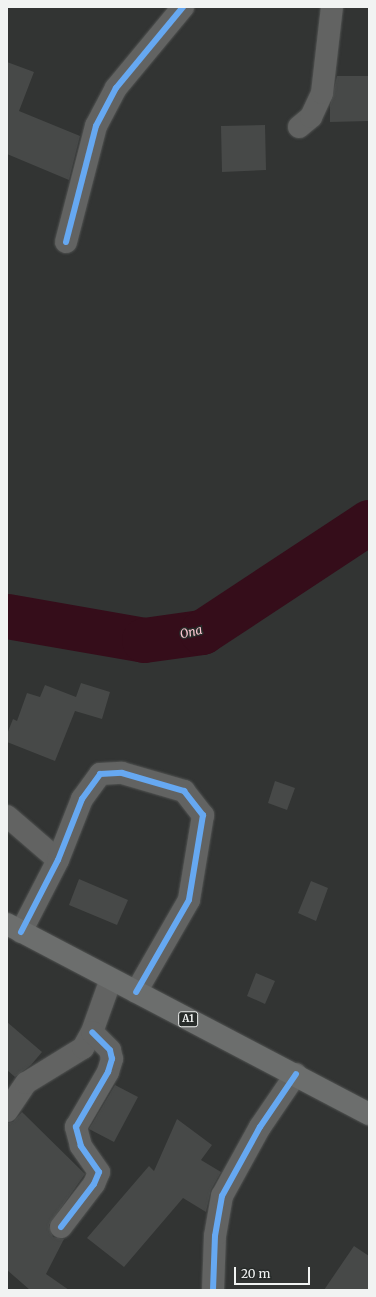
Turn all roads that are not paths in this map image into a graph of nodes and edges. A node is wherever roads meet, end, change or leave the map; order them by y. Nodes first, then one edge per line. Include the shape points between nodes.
1 (183, 7) edge
2 (332, 7) edge
3 (299, 127) dead end
4 (66, 242) dead end
5 (7, 816) edge
6 (58, 860) junction
7 (14, 928) edge
8 (111, 979) junction
9 (136, 992) junction
10 (92, 1032) junction
11 (296, 1074) junction
12 (10, 1099) edge
13 (369, 1114) edge
14 (61, 1227) dead end
15 (213, 1290) edge

1 - 4 street via 116,88 96,126
2 - 3 street via 322,93 310,117
5 - 6 street
6 - 7 street
6 - 9 street via 82,799 100,774 122,773 184,791 203,815 189,900
7 - 8 highway, A1
8 - 9 highway, A1
8 - 10 street
9 - 11 highway, A1
10 - 12 street via 83,1048 26,1083
10 - 14 street via 110,1050 112,1059 108,1072 76,1127 81,1146 98,1172 94,1184
11 - 13 highway, A1
11 - 15 street via 260,1127 222,1196 215,1236

